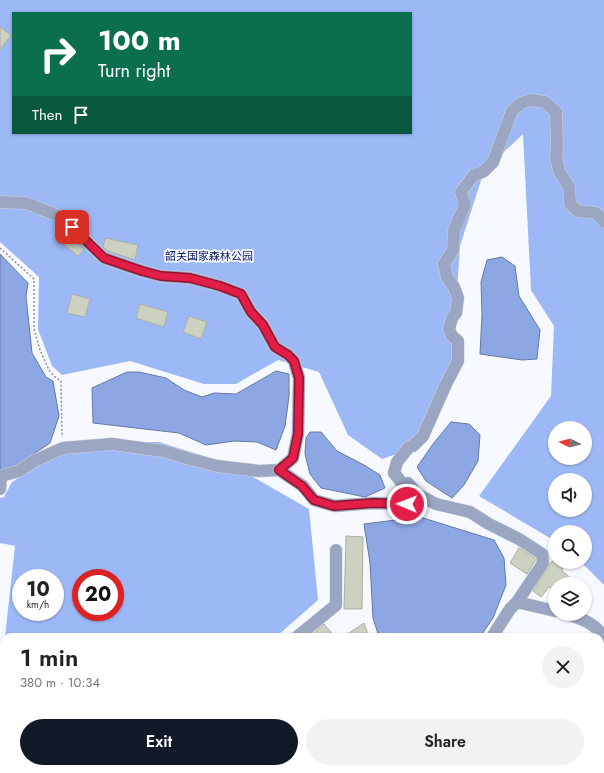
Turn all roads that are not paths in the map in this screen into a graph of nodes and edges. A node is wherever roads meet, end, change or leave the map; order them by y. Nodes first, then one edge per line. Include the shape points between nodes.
1 (0, 202) edge
2 (604, 222) edge
3 (417, 440) dead end
4 (400, 459) junction
5 (279, 470) junction
6 (0, 489) edge
7 (336, 550) dead end
8 (517, 602) junction
9 (548, 609) edge
10 (588, 621) edge
11 (302, 633) edge
12 (495, 633) edge
13 (601, 633) edge

1 - 5 street via 26,204 61,217 104,258 161,276 190,278 241,294 275,347 294,361 299,378 298,434 293,458
2 - 4 street via 596,213 578,211 570,204 569,188 559,172 556,156 556,112 545,102 531,100 521,103 512,111 493,162 484,171 473,176 461,192 465,205 454,230 453,250 444,264 446,278 454,287 458,298 456,313 449,329 458,341 458,361 423,436
3 - 4 street via 402,449
4 - 5 street via 394,473 410,493 407,504 334,506 314,500 302,486
4 - 8 street via 397,469 417,494 436,504 470,512 542,554 543,563
5 - 6 street via 259,471 217,466 163,451 112,444 63,448 19,471 1,476
7 - 11 street via 336,605
8 - 9 street
8 - 12 street
10 - 13 street

